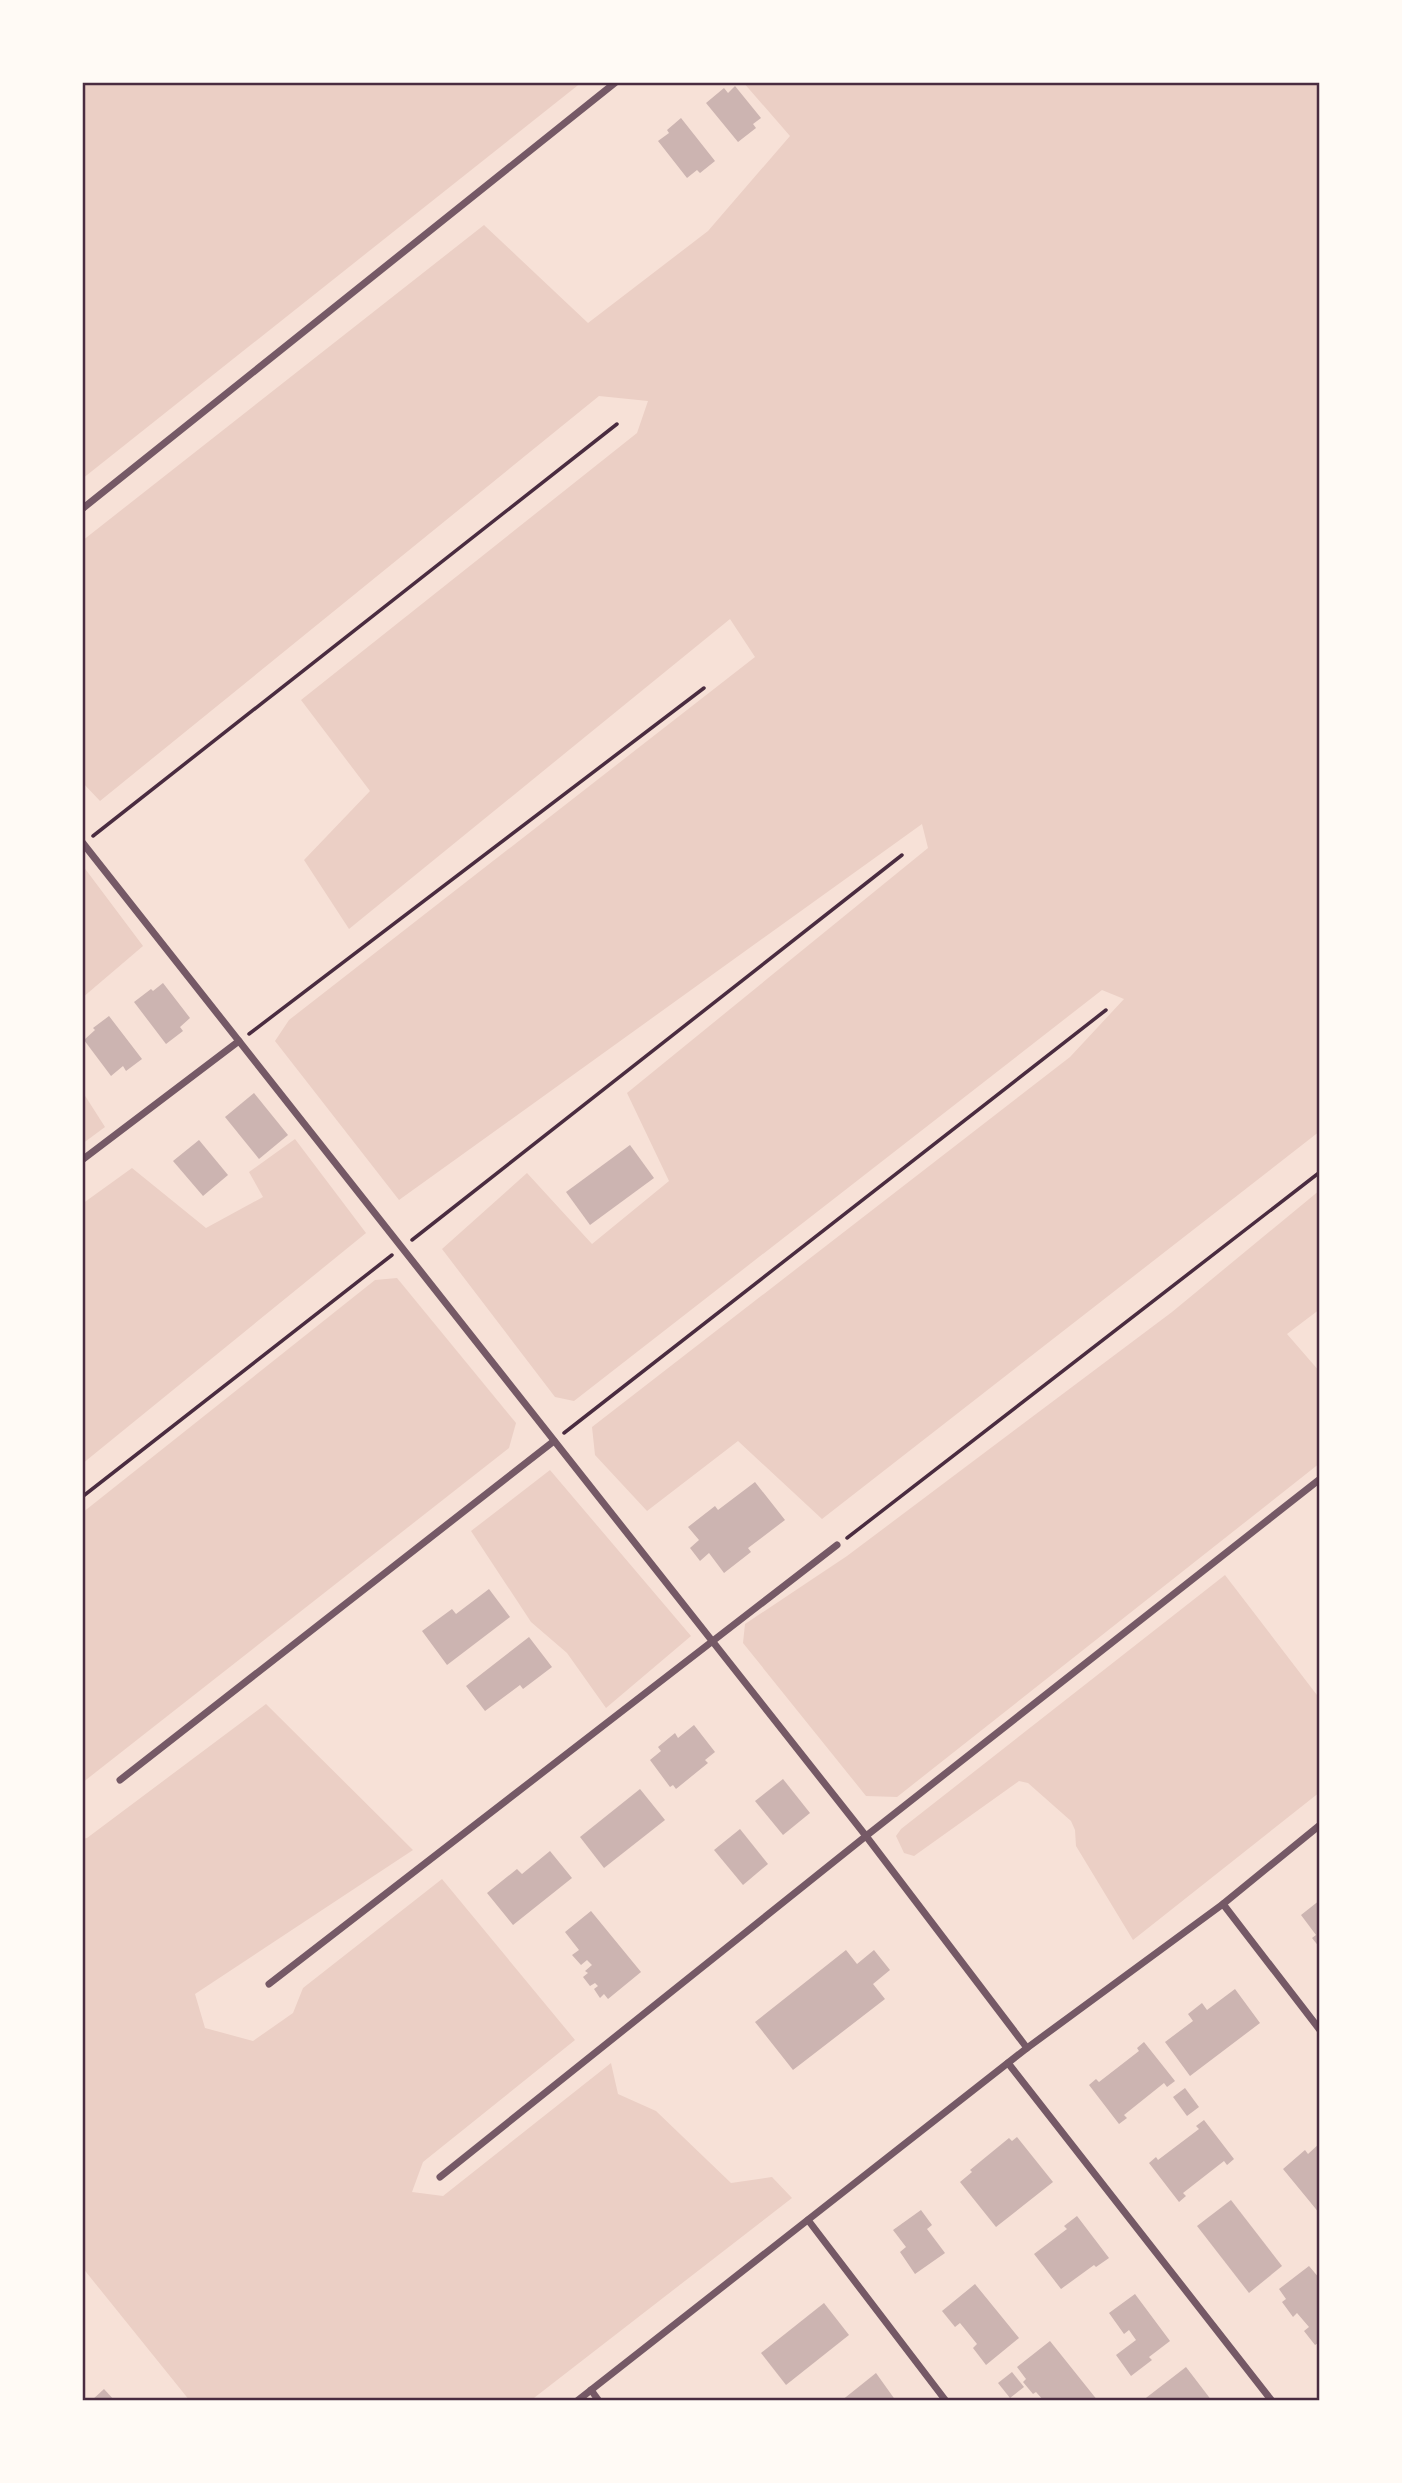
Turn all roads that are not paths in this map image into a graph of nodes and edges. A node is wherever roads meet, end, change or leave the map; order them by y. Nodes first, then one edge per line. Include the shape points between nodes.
1 (616, 82) edge
2 (82, 509) edge
3 (83, 843) edge
4 (239, 1041) junction
5 (82, 1160) edge
6 (554, 1441) junction
7 (1320, 1479) edge
8 (837, 1545) road end
9 (712, 1642) junction
10 (120, 1780) dead end
11 (1320, 1825) edge
12 (866, 1836) junction
13 (1223, 1904) junction
14 (270, 1984) dead end
15 (1320, 2030) edge
16 (1027, 2048) junction
17 (1008, 2063) junction
18 (440, 2177) dead end
19 (808, 2220) junction
20 (591, 2390) junction
21 (577, 2401) edge
22 (599, 2401) edge
23 (946, 2401) edge
24 (1272, 2401) edge

1 - 2 street
3 - 4 street
4 - 5 street
4 - 6 street
6 - 9 street
6 - 10 street
7 - 12 street
8 - 9 street
9 - 12 street
9 - 14 street
11 - 13 street
12 - 16 street
12 - 18 street
13 - 15 street
13 - 16 street
16 - 17 street
17 - 19 street
17 - 24 street
19 - 20 street
19 - 23 street
20 - 21 street
20 - 22 street

